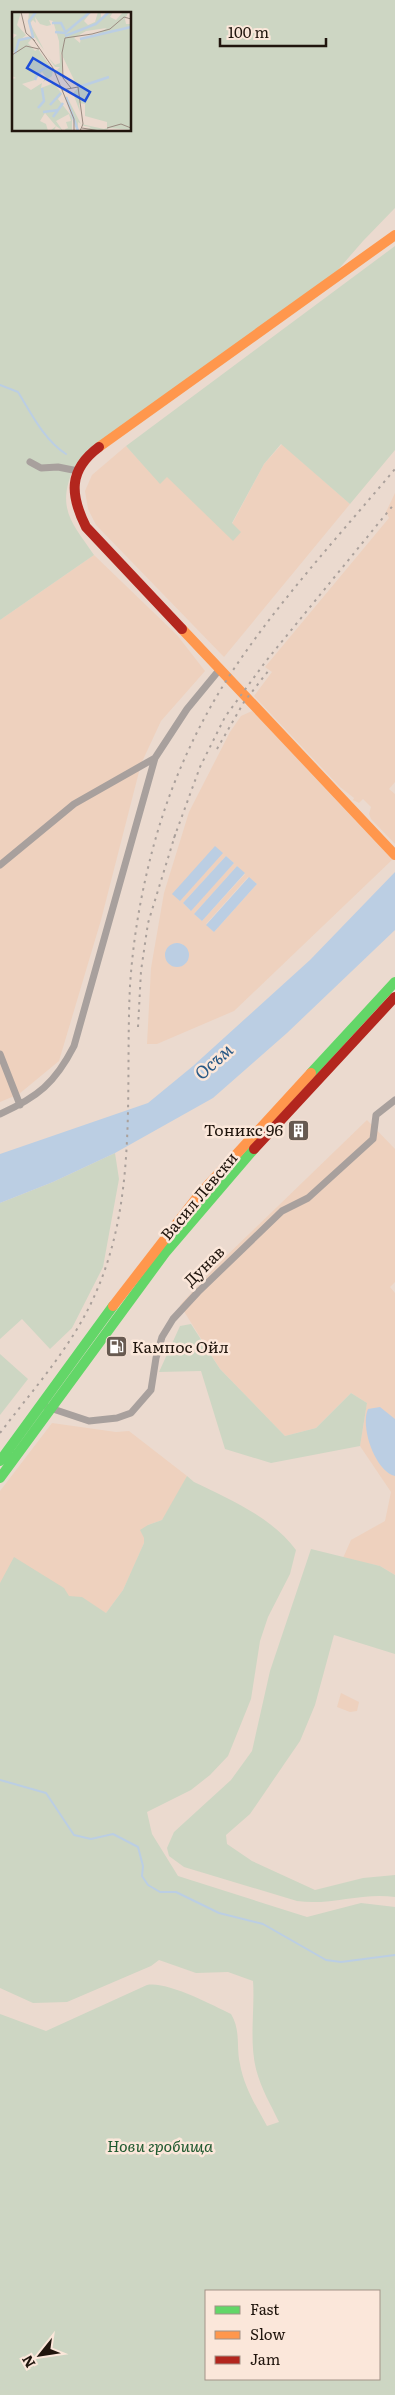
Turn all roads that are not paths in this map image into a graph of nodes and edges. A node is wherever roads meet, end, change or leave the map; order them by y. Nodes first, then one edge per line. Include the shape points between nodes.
1 (395, 235) edge
2 (30, 462) dead end
3 (78, 471) junction
4 (220, 670) junction
5 (155, 758) junction
6 (395, 855) edge
7 (0, 865) edge
8 (395, 982) edge
9 (395, 997) edge
10 (0, 1054) edge
11 (395, 1100) edge
12 (20, 1105) junction
13 (0, 1114) edge
14 (46, 1406) junction
15 (0, 1461) edge
16 (0, 1478) edge

1 - 3 main road via 93,452
2 - 3 street via 41,468
3 - 4 main road via 73,496 86,527
4 - 5 street via 187,709
4 - 6 main road
5 - 7 street via 74,804
5 - 12 street via 74,1046 61,1070 42,1091
8 - 14 main road, Васил Левски via 198,1196 157,1246
9 - 14 main road, Васил Левски via 205,1204
10 - 12 street
11 - 14 street, Дунав via 376,1115 373,1139 308,1198 282,1211 173,1319 162,1337 151,1390 131,1413 89,1421
12 - 13 street
14 - 15 main road
14 - 16 main road

